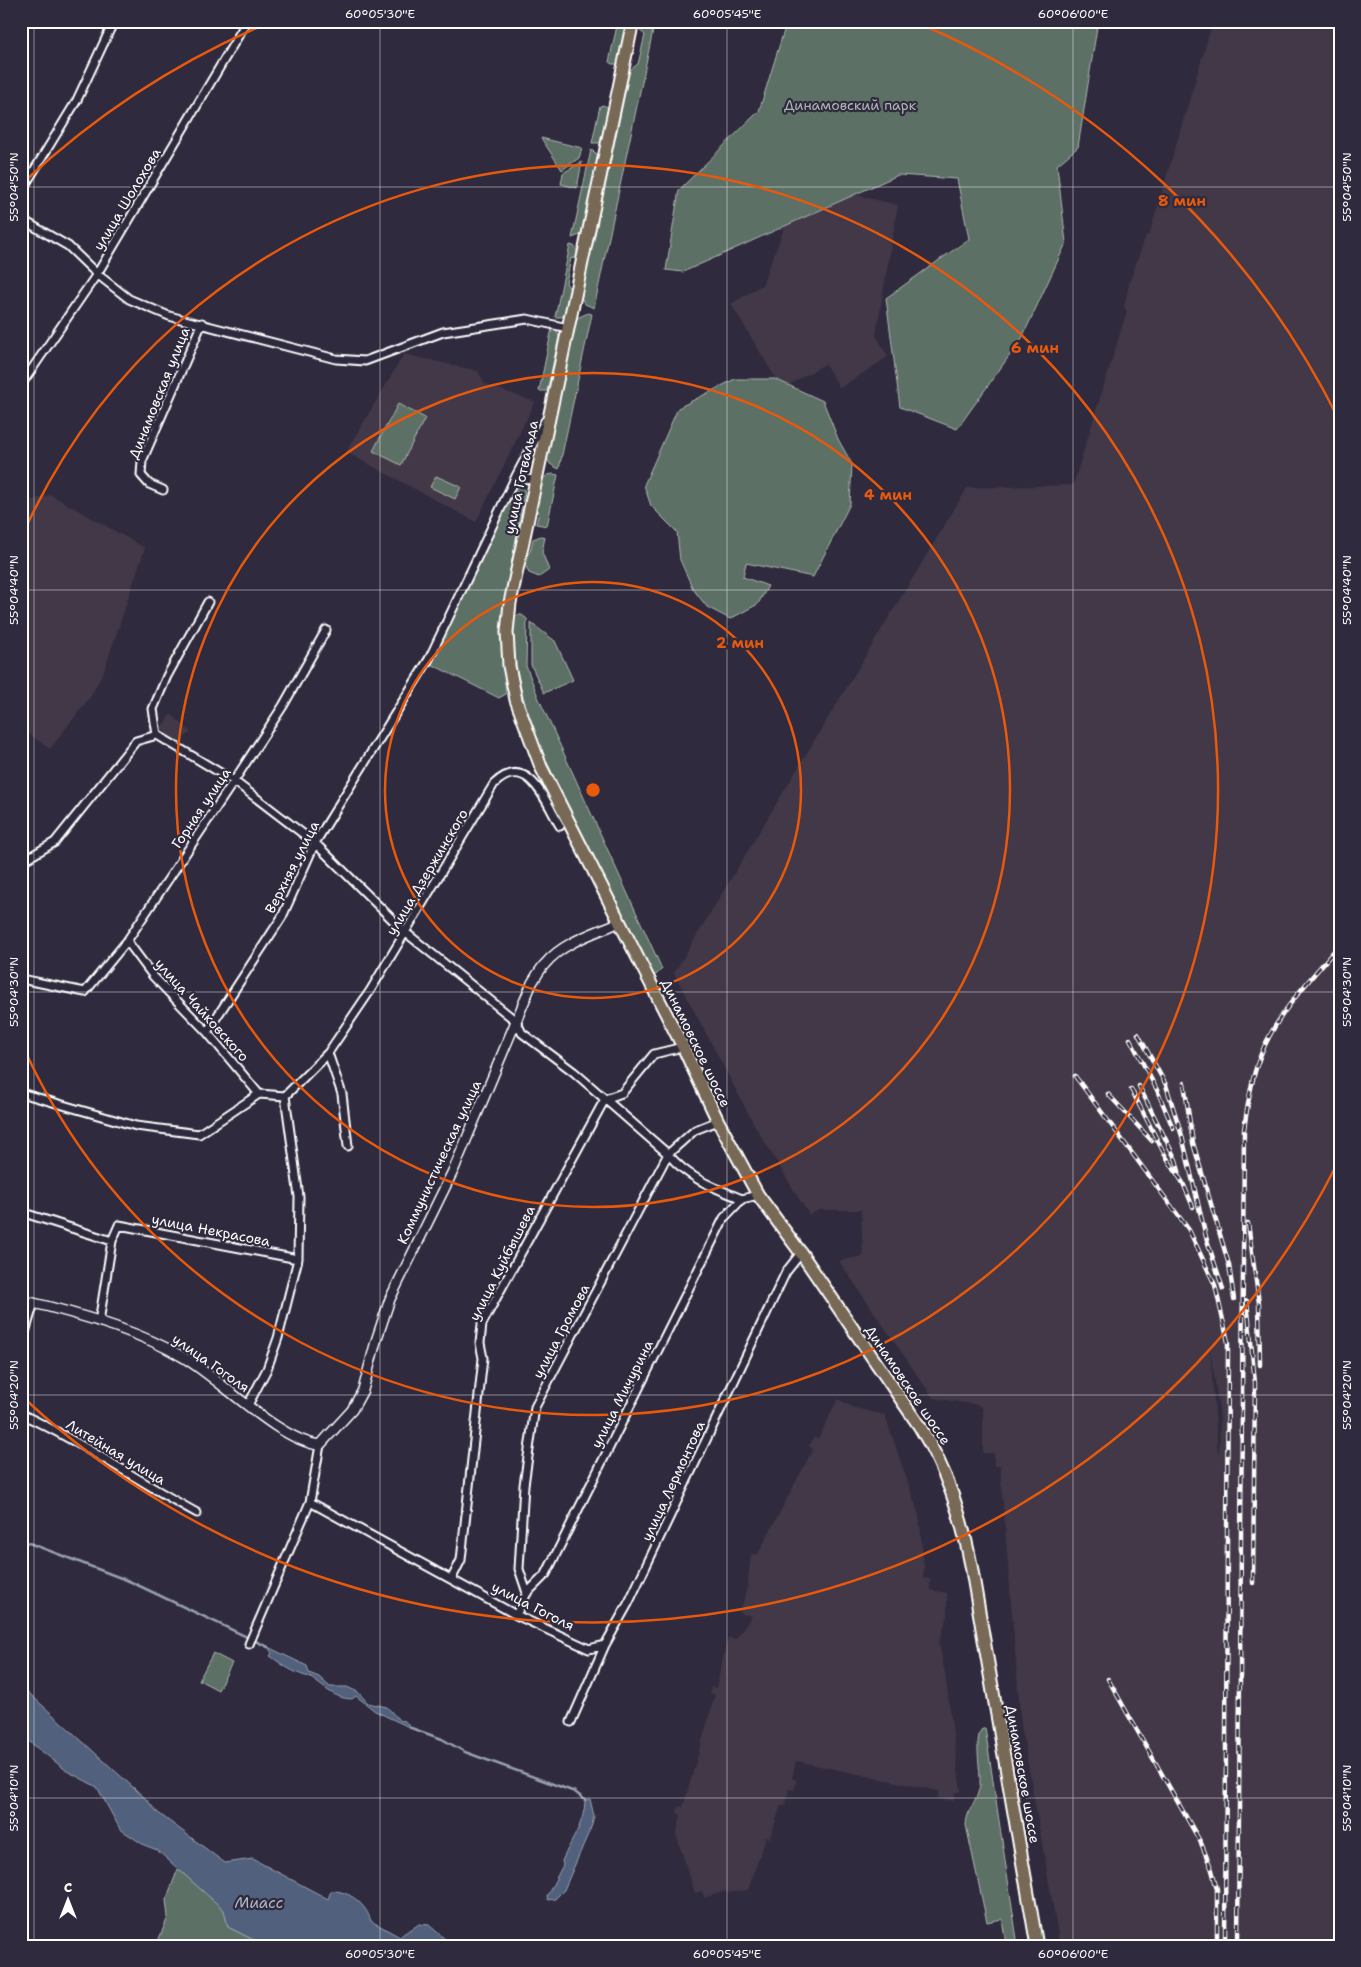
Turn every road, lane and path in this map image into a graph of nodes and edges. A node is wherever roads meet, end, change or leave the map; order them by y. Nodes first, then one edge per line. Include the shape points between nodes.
1 (114, 21) edge
2 (247, 21) edge
3 (633, 21) edge
4 (21, 192) edge
5 (21, 219) edge
6 (97, 274) junction
7 (202, 323) junction
8 (568, 328) junction
9 (21, 386) edge
10 (550, 412) junction
11 (516, 476) junction
12 (535, 481) junction
13 (163, 490) dead end
14 (208, 602) dead end
15 (326, 630) dead end
16 (157, 735) junction
17 (234, 781) junction
18 (560, 826) dead end
19 (315, 843) junction
20 (21, 862) edge
21 (620, 922) junction
22 (406, 932) junction
23 (127, 941) junction
24 (21, 979) edge
25 (516, 1020) junction
26 (207, 1032) junction
27 (683, 1047) junction
28 (328, 1053) junction
29 (21, 1093) edge
30 (259, 1094) junction
31 (285, 1096) junction
32 (604, 1099) junction
33 (718, 1121) junction
34 (348, 1146) dead end
35 (668, 1154) junction
36 (758, 1195) junction
37 (742, 1199) junction
38 (21, 1212) edge
39 (112, 1241) junction
40 (801, 1253) junction
41 (298, 1259) junction
42 (21, 1300) edge
43 (34, 1303) junction
44 (99, 1322) junction
45 (21, 1345) edge
46 (248, 1405) junction
47 (21, 1414) edge
48 (320, 1445) junction
49 (310, 1502) junction
50 (197, 1513) dead end
51 (452, 1578) junction
52 (527, 1592) junction
53 (516, 1615) junction
54 (249, 1644) dead end
55 (605, 1644) junction
56 (571, 1722) dead end
57 (1037, 1946) edge

1 - 4 street via 77,100
2 - 6 street, улица Шолохова
3 - 8 main road, улица Готвальда
5 - 6 street, Динамовская улица via 68,246
6 - 7 street, Динамовская улица via 129,299 169,316
6 - 9 street, улица Шолохова
7 - 8 street, Динамовская улица via 336,360 365,361 443,332 527,319
7 - 13 street, Динамовская улица via 142,461 141,474 149,484
8 - 10 main road, улица Готвальда
10 - 11 street, Верхняя улица
10 - 12 main road, улица Готвальда
11 - 12 street
11 - 19 street, Верхняя улица via 429,660
12 - 21 main road, улица Готвальда via 510,603 507,632 509,666 516,700 541,767
14 - 16 street via 153,709
15 - 17 street, Горная улица via 283,706
16 - 17 street
16 - 20 street via 136,741 55,842
17 - 19 street
17 - 23 street, Горная улица
18 - 22 street, улица Дзержинского via 528,776 516,772 504,775 494,784
19 - 22 street
19 - 26 street, Верхняя улица via 282,917
21 - 25 street, Коммунистическая улица via 557,952 532,983
21 - 27 main road, Динамовское шоссе
22 - 25 street
22 - 28 street, улица Дзержинского
23 - 24 street, Горная улица via 85,992
23 - 26 street, улица Чайковского via 153,976
25 - 32 street via 522,1033
25 - 48 street, Коммунистическая улица via 454,1169 390,1299 363,1390 352,1410
26 - 30 street, улица Чайковского
27 - 32 street via 654,1054 622,1093
27 - 33 main road, Динамовское шоссе
28 - 31 street, улица Дзержинского
28 - 34 street via 342,1094
29 - 30 street via 136,1126 199,1134
30 - 31 street
31 - 41 street via 299,1197
32 - 35 street
32 - 51 street, улица Куйбышева via 482,1324 480,1343 483,1358 461,1560
33 - 35 street, улица Громова via 695,1130
33 - 36 main road, Динамовское шоссе
35 - 37 street via 695,1179
35 - 52 street, улица Громова via 535,1407 524,1485 519,1569
36 - 37 street
36 - 40 main road, Динамовское шоссе
37 - 52 street, улица Мичурина via 724,1218 546,1574
38 - 39 street
39 - 41 street, улица Некрасова via 119,1226
39 - 44 street
40 - 55 street, улица Лермонтова via 786,1272 629,1602
40 - 57 main road, Динамовское шоссе via 936,1453 960,1512
41 - 46 street via 278,1338 267,1369
42 - 43 street, улица Гоголя
43 - 44 street, улица Гоголя
43 - 45 street
44 - 46 street, улица Гоголя via 156,1342 185,1358
46 - 48 street, улица Гоголя via 299,1439
47 - 50 street, Литейная улица via 54,1429
48 - 49 street
49 - 51 street, улица Гоголя
49 - 54 street
51 - 53 street, улица Гоголя
52 - 53 street, улица Мичурина
53 - 55 street, улица Гоголя via 590,1649
55 - 56 street, улица Лермонтова

